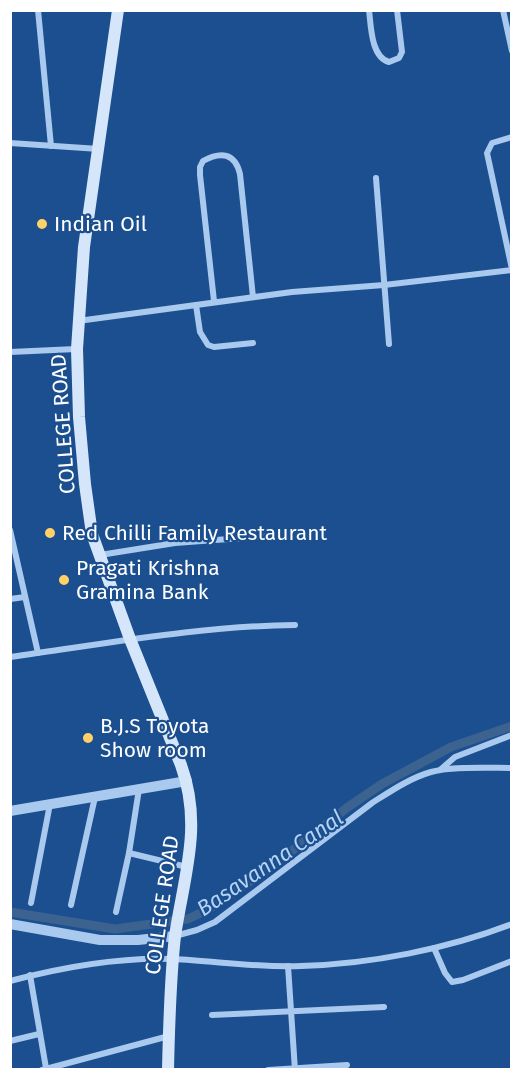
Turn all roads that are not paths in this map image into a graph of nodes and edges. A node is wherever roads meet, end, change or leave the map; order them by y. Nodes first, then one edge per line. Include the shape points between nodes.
1 (38, 10) edge
2 (118, 10) edge
3 (369, 10) edge
4 (397, 10) edge
5 (503, 10) edge
6 (512, 51) edge
7 (512, 137) edge
8 (10, 143) edge
9 (51, 146) junction
10 (99, 149) junction
11 (376, 178) dead end
12 (512, 269) edge
13 (384, 285) junction
14 (253, 297) junction
15 (214, 301) junction
16 (196, 305) junction
17 (78, 321) junction
18 (253, 343) dead end
19 (389, 344) dead end
20 (77, 349) junction
21 (10, 352) edge
22 (10, 530) edge
23 (284, 535) dead end
24 (11, 542) edge
25 (99, 555) junction
26 (25, 597) junction
27 (10, 599) edge
28 (295, 626) dead end
29 (130, 639) junction
30 (38, 653) junction
31 (10, 657) edge
32 (512, 735) edge
33 (512, 768) edge
34 (439, 770) junction
35 (187, 781) junction
36 (139, 789) junction
37 (95, 797) junction
38 (50, 804) junction
39 (10, 811) edge
40 (129, 853) junction
41 (187, 867) junction
42 (31, 903) dead end
43 (71, 905) dead end
44 (116, 912) dead end
45 (10, 924) edge
46 (512, 924) edge
47 (176, 931) junction
48 (435, 948) junction
49 (173, 959) junction
50 (512, 961) edge
51 (288, 966) junction
52 (30, 975) junction
53 (10, 981) edge
54 (384, 1007) dead end
55 (290, 1012) junction
56 (212, 1015) dead end
57 (39, 1034) junction
58 (169, 1036) junction
59 (10, 1041) edge
60 (347, 1065) dead end
61 (44, 1069) edge
62 (295, 1069) edge
63 (168, 1070) edge
64 (268, 1070) edge

1 - 9 street
2 - 10 main road, COLLEGE ROAD
3 - 4 street via 377,54 388,63 402,52
5 - 6 street
7 - 12 street via 492,143 487,153
8 - 9 street
9 - 10 street
10 - 17 main road, COLLEGE ROAD
11 - 13 street
12 - 13 street
13 - 14 street
13 - 19 street
14 - 15 street
14 - 15 street via 240,174 234,160 218,156 207,158 200,167
15 - 16 street
16 - 17 street
16 - 18 street via 203,340 208,345
17 - 20 main road, COLLEGE ROAD
20 - 21 street
20 - 25 main road, COLLEGE ROAD via 85,484
22 - 24 street
23 - 25 street via 176,543
24 - 26 street
25 - 29 main road, COLLEGE ROAD
26 - 27 street
26 - 30 street
28 - 29 street via 223,628
29 - 30 street
29 - 35 main road, COLLEGE ROAD
30 - 31 street
32 - 34 street via 455,757
33 - 34 street
34 - 47 street via 372,803 215,922 197,930
35 - 36 street
35 - 41 main road, COLLEGE ROAD via 192,827
36 - 37 street
36 - 40 street
37 - 38 street
37 - 43 street
38 - 39 street
38 - 42 street
40 - 41 street
40 - 44 street
41 - 47 main road, COLLEGE ROAD
45 - 47 street via 100,940 126,940
46 - 48 street
47 - 49 main road, COLLEGE ROAD
48 - 50 street via 452,982
48 - 51 street via 360,961
49 - 51 street
49 - 52 street via 100,963
49 - 58 main road, COLLEGE ROAD
51 - 55 street
52 - 53 street
52 - 57 street
54 - 55 street
55 - 56 street
55 - 62 street
57 - 59 street
57 - 61 street
58 - 61 street
58 - 63 main road, COLLEGE ROAD
60 - 62 street
62 - 64 street

